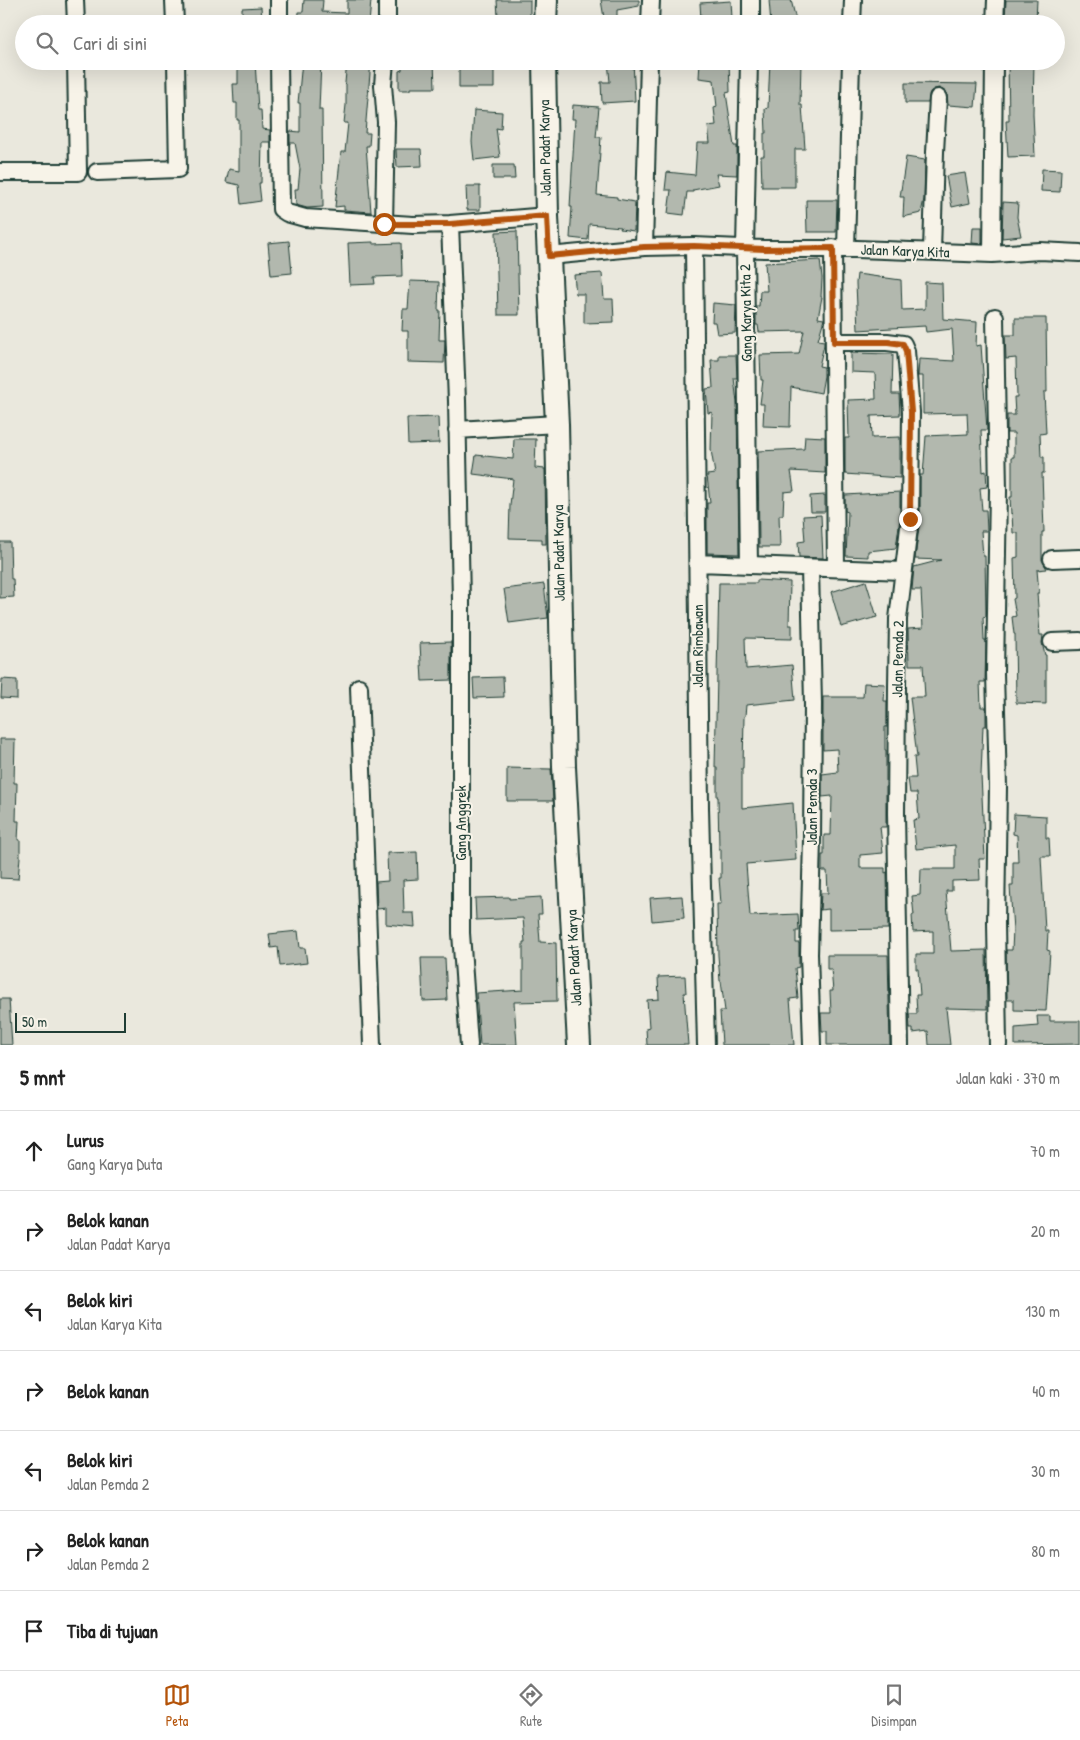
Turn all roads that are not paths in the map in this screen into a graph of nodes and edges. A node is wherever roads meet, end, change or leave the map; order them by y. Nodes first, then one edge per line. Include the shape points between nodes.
1 (75, 0) edge
2 (174, 0) edge
3 (279, 0) edge
4 (387, 0) edge
5 (546, 0) edge
6 (651, 0) edge
7 (751, 0) edge
8 (853, 0) edge
9 (996, 0) edge
10 (76, 15) edge
11 (175, 15) edge
12 (278, 15) edge
13 (387, 15) edge
14 (545, 15) edge
15 (650, 15) edge
16 (751, 15) edge
17 (852, 15) edge
18 (995, 15) edge
19 (76, 70) edge
20 (176, 70) edge
21 (279, 70) edge
22 (384, 70) edge
23 (544, 70) edge
24 (649, 70) edge
25 (750, 70) edge
26 (850, 70) edge
27 (994, 70) edge
28 (938, 98) dead end
29 (0, 172) edge
30 (97, 172) dead end
31 (547, 216) junction
32 (384, 224) junction
33 (450, 224) junction
34 (694, 246) junction
35 (644, 247) junction
36 (745, 248) junction
37 (839, 249) junction
38 (932, 251) junction
39 (1080, 253) edge
40 (992, 254) junction
41 (549, 256) junction
42 (995, 317) dead end
43 (834, 342) junction
44 (557, 424) junction
45 (457, 430) junction
46 (1080, 558) edge
47 (1052, 559) dead end
48 (698, 563) junction
49 (749, 564) junction
50 (810, 568) junction
51 (836, 568) junction
52 (903, 571) junction
53 (1052, 642) dead end
54 (1080, 642) edge
55 (359, 687) dead end
56 (372, 1045) edge
57 (469, 1045) edge
58 (579, 1045) edge
59 (706, 1045) edge
60 (812, 1045) edge
61 (900, 1045) edge
62 (998, 1045) edge

1 - 10 street
2 - 11 street
3 - 12 street
4 - 13 street
5 - 14 street
6 - 15 street
7 - 16 street
8 - 17 street
9 - 18 street
19 - 29 street via 78,172
20 - 30 street via 178,169
21 - 32 street via 281,209 306,218
22 - 32 street
23 - 31 street, Jalan Padat Karya
24 - 35 street
25 - 36 street, Gang Karya Kita 2
26 - 37 street
27 - 40 street
28 - 38 street
31 - 33 street
31 - 41 street, Jalan Padat Karya
32 - 33 street
33 - 45 street, Gang Anggrek
34 - 35 street, Jalan Karya Kita
34 - 36 street, Jalan Karya Kita
34 - 48 street, Jalan Rimbawan
35 - 41 street, Jalan Karya Kita
36 - 37 street, Jalan Karya Kita
36 - 49 street, Gang Karya Kita 2
37 - 38 street, Jalan Karya Kita
37 - 43 street
38 - 40 street, Jalan Karya Kita
39 - 40 street, Jalan Karya Kita
41 - 44 street, Jalan Padat Karya
42 - 62 street
43 - 51 street
43 - 52 street, Jalan Pemda 2 via 888,342 903,344 906,351 911,412 910,519
44 - 45 street
44 - 58 street, Jalan Padat Karya via 564,767
45 - 57 street, Gang Anggrek via 462,933
46 - 47 street
48 - 49 street
48 - 59 street, Jalan Rimbawan
49 - 50 street
50 - 51 street
50 - 60 street, Jalan Pemda 3 via 813,733 809,954
51 - 52 street
52 - 61 street, Jalan Pemda 2 via 898,619 897,735
53 - 54 street
55 - 56 street

